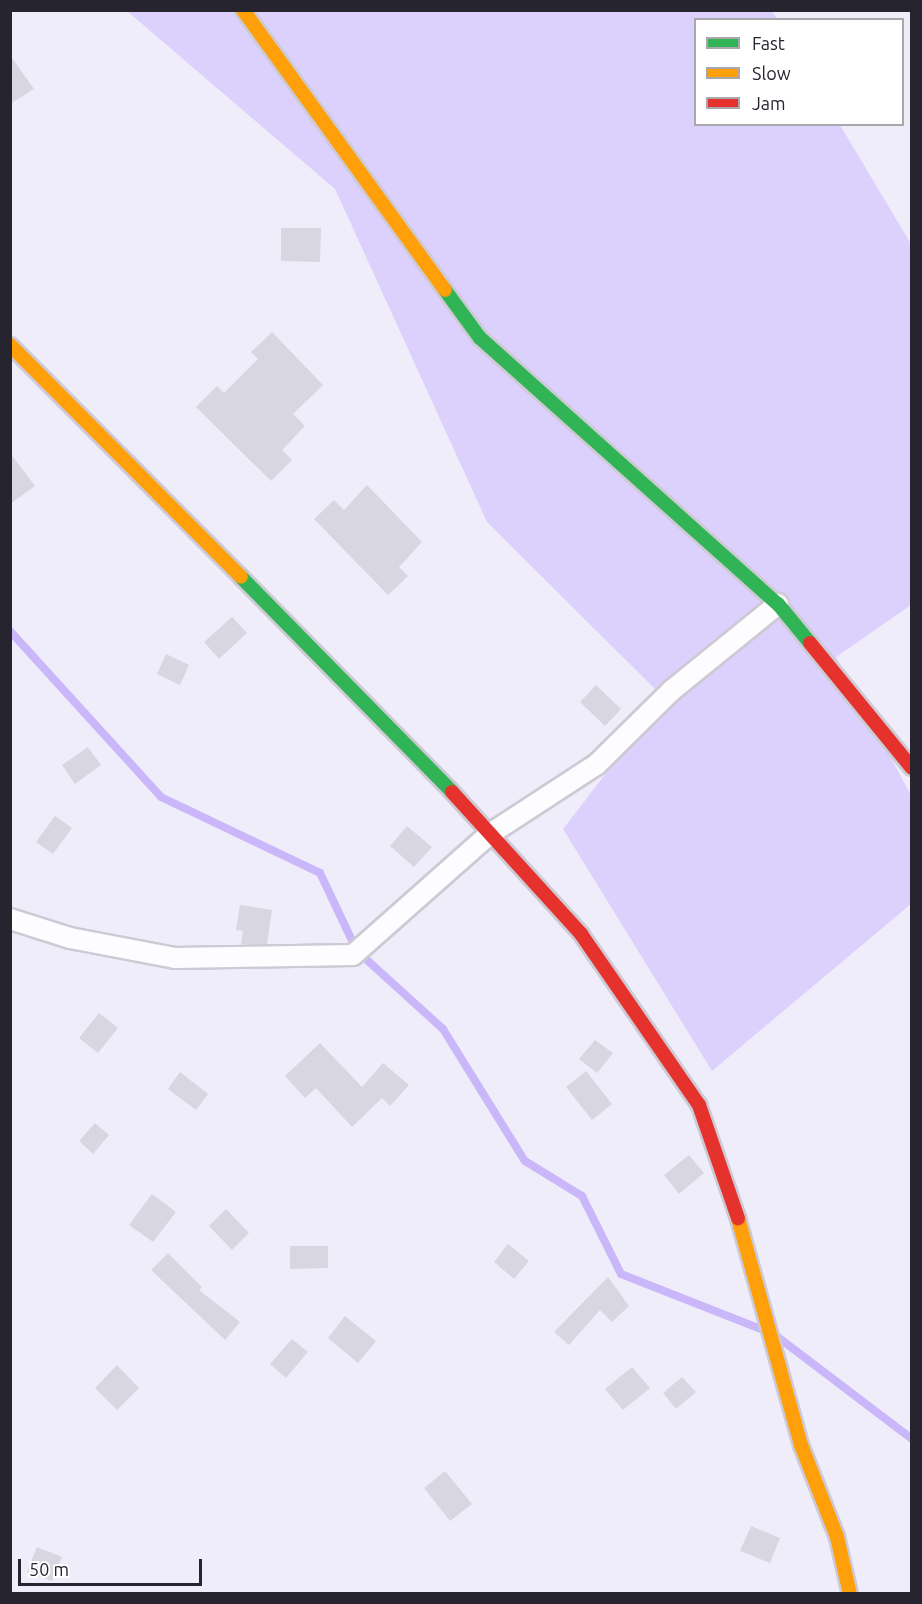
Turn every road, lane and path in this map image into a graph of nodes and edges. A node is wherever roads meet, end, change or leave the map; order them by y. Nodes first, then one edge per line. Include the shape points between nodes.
1 (243, 10) edge
2 (10, 345) edge
3 (778, 604) junction
4 (912, 768) edge
5 (490, 834) junction
6 (10, 919) edge
7 (850, 1593) edge

1 - 3 street via 480,338
2 - 5 street via 66,406 351,684
3 - 4 street
3 - 5 street via 671,691 596,765
5 - 6 street via 353,955 175,958 70,938
5 - 7 street via 581,934 699,1105 724,1171 801,1444 837,1537

